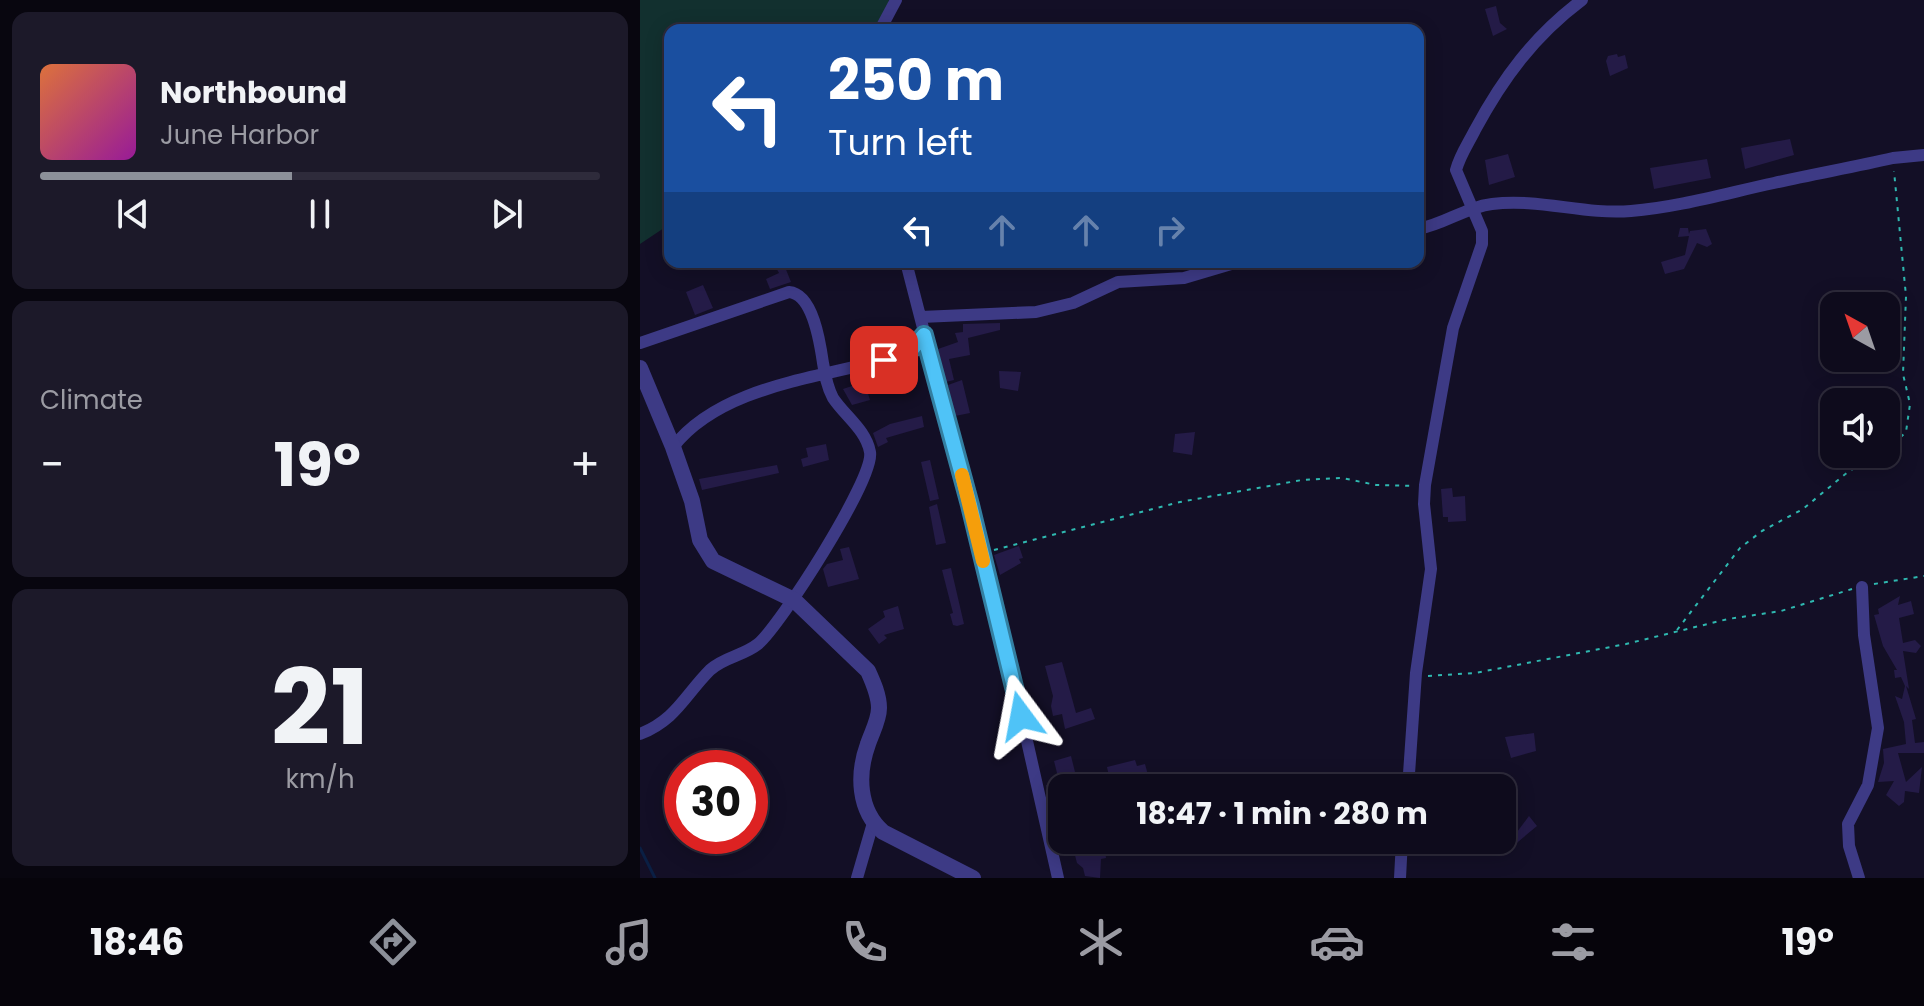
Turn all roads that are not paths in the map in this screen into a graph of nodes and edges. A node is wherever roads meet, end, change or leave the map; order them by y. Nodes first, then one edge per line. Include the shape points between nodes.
1 (896, 0) edge
2 (1582, 0) edge
3 (883, 24) edge
4 (1924, 155) edge
5 (1472, 207) junction
6 (1424, 228) edge
7 (908, 268) edge
8 (1218, 268) edge
9 (921, 317) junction
10 (924, 335) junction
11 (640, 343) edge
12 (640, 368) edge
13 (825, 375) junction
14 (673, 447) junction
15 (1862, 587) road end
16 (794, 600) junction
17 (640, 734) edge
18 (1409, 774) edge
19 (873, 823) junction
20 (1401, 854) edge
21 (857, 878) edge
22 (973, 878) edge
23 (1058, 878) edge
24 (1400, 878) edge
25 (1859, 878) edge

1 - 3 street
2 - 5 street via 1525,50 1465,147 1457,177
4 - 5 street via 1631,211 1505,202
5 - 6 street
5 - 18 street via 1482,244 1453,328 1425,485 1431,569
7 - 9 street
8 - 9 street via 1184,278 1118,282 1073,303 1036,312
9 - 10 street
10 - 13 street via 903,354
10 - 23 street
11 - 13 street via 797,293 809,312
12 - 14 street
13 - 14 street via 732,401
13 - 16 street via 833,398 862,433 870,462
14 - 16 street via 700,540 713,561
15 - 25 street via 1878,728 1868,785 1848,824
16 - 17 street via 757,645 722,661 673,714
16 - 19 street via 848,649 875,685 879,707 862,770 862,798
19 - 21 street
19 - 22 street
20 - 24 street

